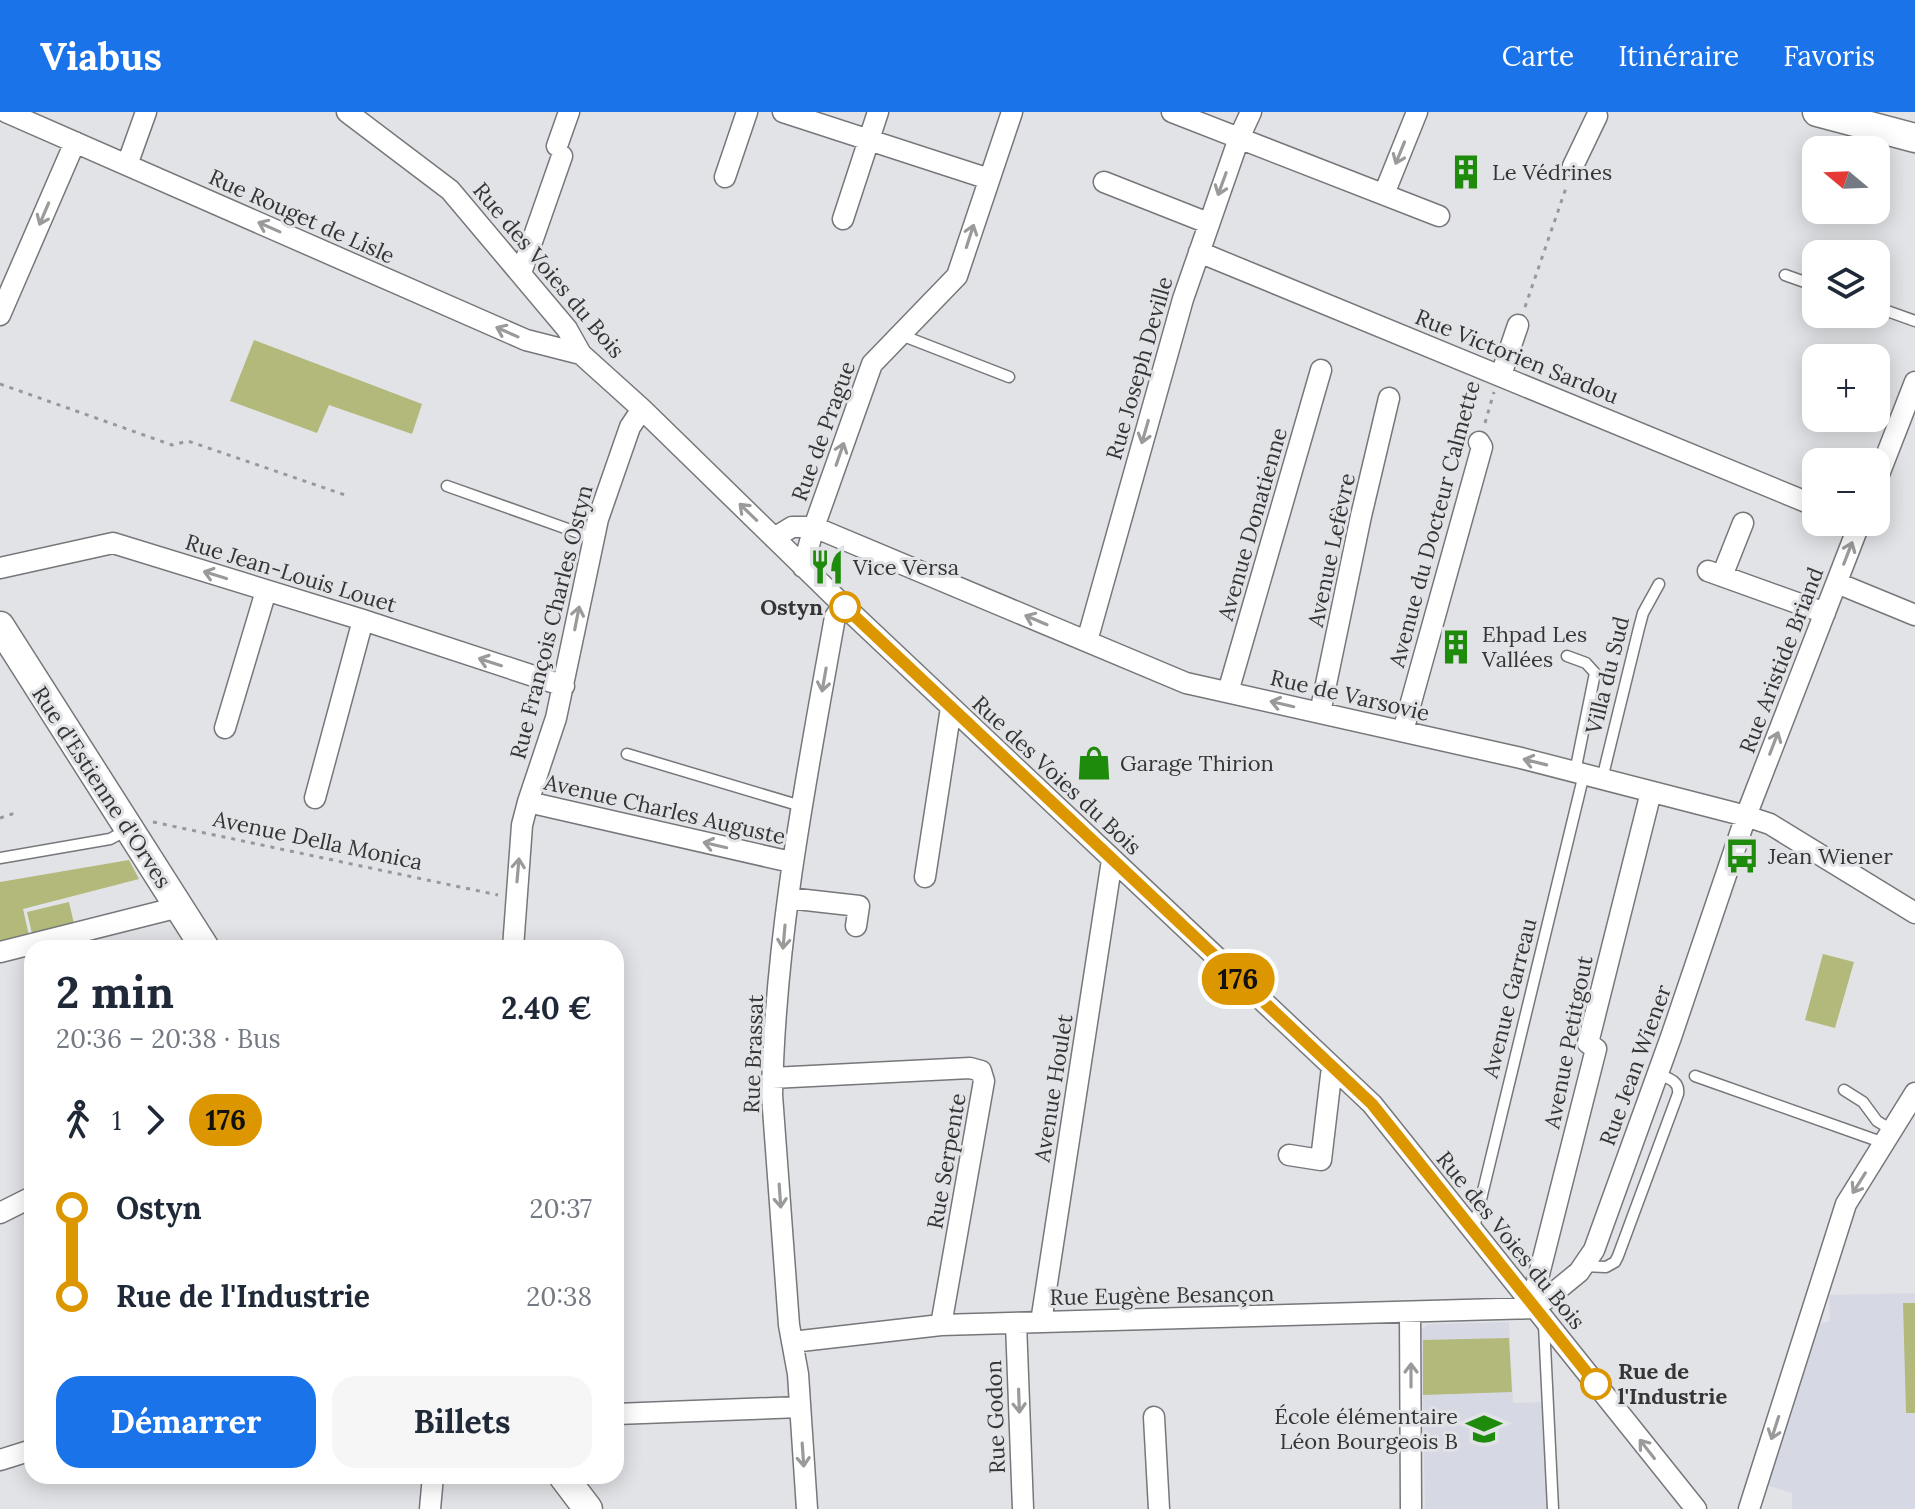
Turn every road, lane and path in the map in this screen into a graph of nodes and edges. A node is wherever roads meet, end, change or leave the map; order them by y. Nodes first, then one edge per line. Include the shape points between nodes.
1 (6, 112) edge
2 (146, 112) edge
3 (347, 112) edge
4 (569, 112) edge
5 (747, 112) edge
6 (783, 112) edge
7 (878, 112) edge
8 (1012, 112) edge
9 (1172, 112) edge
10 (1251, 112) edge
11 (1417, 112) edge
12 (1817, 112) edge
13 (1597, 116) dead end
14 (1239, 138) junction
15 (1915, 138) edge
16 (869, 140) junction
17 (75, 142) junction
18 (127, 165) junction
19 (1573, 166) joint
20 (725, 177) dead end
21 (989, 179) junction
22 (1104, 182) dead end
23 (1384, 194) junction
24 (1439, 216) dead end
25 (843, 219) dead end
26 (1208, 223) junction
27 (1199, 252) junction
28 (521, 273) junction
29 (1785, 275) dead end
30 (1802, 281) edge
31 (1890, 312) edge
32 (0, 315) edge
33 (1915, 321) edge
34 (1518, 325) joint
35 (899, 334) junction
36 (581, 354) junction
37 (1321, 370) dead end
38 (1500, 375) junction
39 (1009, 377) dead end
40 (1915, 382) edge
41 (0, 384) edge
42 (1389, 398) dead end
43 (642, 409) junction
44 (1479, 442) joint
45 (1889, 448) edge
46 (447, 486) dead end
47 (345, 495) dead end
48 (1802, 500) edge
49 (1743, 523) dead end
50 (814, 527) junction
51 (1854, 536) edge
52 (593, 538) junction
53 (774, 538) junction
54 (803, 567) junction
55 (0, 568) edge
56 (1837, 583) junction
57 (1659, 584) dead end
58 (266, 591) junction
59 (843, 605) junction
60 (1825, 613) junction
61 (1915, 615) edge
62 (363, 620) junction
63 (0, 626) edge
64 (1087, 641) junction
65 (1567, 656) dead end
66 (564, 686) junction
67 (1228, 692) junction
68 (951, 708) junction
69 (1320, 713) junction
70 (225, 728) dead end
71 (1403, 731) junction
72 (627, 754) dead end
73 (1587, 775) junction
74 (1651, 792) junction
75 (315, 798) dead end
76 (528, 802) junction
77 (801, 806) junction
78 (11, 810) dead end
79 (1746, 816) junction
80 (0, 818) edge
81 (140, 825) junction
82 (0, 858) edge
83 (1112, 860) junction
84 (791, 862) junction
85 (925, 877) dead end
86 (515, 898) junction
87 (788, 898) junction
88 (179, 907) junction
89 (1915, 913) edge
90 (856, 926) dead end
91 (48, 940) edge
92 (200, 940) edge
93 (513, 940) edge
94 (24, 946) edge
95 (0, 952) edge
96 (1332, 1067) junction
97 (1695, 1076) dead end
98 (772, 1078) junction
99 (1844, 1090) dead end
100 (1915, 1093) edge
101 (1888, 1136) junction
102 (1289, 1155) dead end
103 (24, 1201) edge
104 (0, 1213) edge
105 (1474, 1230) junction
106 (1537, 1310) junction
107 (1410, 1313) junction
108 (1041, 1322) junction
109 (1016, 1323) junction
110 (941, 1325) junction
111 (792, 1342) junction
112 (800, 1407) junction
113 (624, 1414) edge
114 (1154, 1417) dead end
115 (24, 1452) edge
116 (0, 1460) edge
117 (432, 1484) edge
118 (569, 1484) edge
119 (1677, 1487) junction
120 (430, 1509) edge
121 (588, 1509) edge
122 (807, 1509) edge
123 (1023, 1509) edge
124 (1159, 1509) edge
125 (1411, 1509) edge
126 (1553, 1509) edge
127 (1679, 1509) edge
128 (1696, 1509) edge
129 (1749, 1509) edge

1 - 17 street, Rue Rouget de Lisle
2 - 18 street
3 - 28 street, Rue des Voies du Bois via 450,190
4 - 28 street
5 - 20 street
6 - 16 street
7 - 16 street
8 - 21 street, Rue de Prague
9 - 14 street
10 - 14 street, Rue Joseph Deville
11 -> 23 street
12 - 15 street
13 - 19 street
14 - 23 street
14 -> 26 street, Rue Joseph Deville
16 - 21 street
16 - 25 street
17 - 18 street, Rue Rouget de Lisle
17 -> 32 street
36 -> 18 street, Rue Rouget de Lisle via 537,345
19 - 34 path
35 -> 21 street, Rue de Prague via 957,276
22 - 26 street
23 - 24 street
26 - 27 street, Rue Joseph Deville
27 - 38 street, Rue Victorien Sardou
27 -> 64 street, Rue Joseph Deville
28 - 36 street, Rue des Voies du Bois
29 - 30 lane
31 - 33 lane
34 - 38 street
35 - 39 lane
50 -> 35 street, Rue de Prague via 872,364
36 - 43 street, Rue des Voies du Bois
37 - 67 street, Avenue Donatienne
38 - 44 path, Avenue du Docteur Calmette
38 - 48 street, Rue Victorien Sardou
40 - 45 street
41 - 47 path via 172,445 188,441
42 - 69 street, Avenue Lefèvre
43 - 52 street, Rue François Charles Ostyn via 630,427
53 -> 43 street, Rue des Voies du Bois
44 - 71 street, Avenue du Docteur Calmette via 1482,447
46 - 52 lane
49 - 60 street via 1715,574
50 - 53 street via 792,527
50 - 54 street, Rue de Prague
64 -> 50 street, Rue de Varsovie
56 -> 51 street, Rue Aristide Briand
66 -> 52 street, Rue François Charles Ostyn
53 - 54 street, Rue des Voies du Bois
54 - 59 street, Rue des Voies du Bois
58 -> 55 street, Rue Jean-Louis Louet via 113,543
56 - 60 street, Rue Aristide Briand
56 - 61 street
57 - 73 lane, Villa du Sud via 1643,613
58 - 62 street, Rue Jean-Louis Louet
58 - 70 street
59 - 68 street, Rue des Voies du Bois
59 -> 77 street, Rue Brassat via 835,617
79 -> 60 street, Rue Aristide Briand
66 -> 62 street, Rue Jean-Louis Louet
62 - 75 street
63 - 81 street, Rue d'Estienne d'Orves
64 - 67 street, Rue de Varsovie via 1186,683
65 - 73 lane via 1595,673
66 - 76 street, Rue François Charles Ostyn
69 -> 67 street, Rue de Varsovie
68 - 83 street, Rue des Voies du Bois
68 - 85 street
69 - 71 street, Rue de Varsovie
73 -> 71 street, Rue de Varsovie
72 - 77 lane
73 - 74 street, Rue de Varsovie
73 - 105 lane, Avenue Garreau
74 - 79 street, Rue de Varsovie
74 - 106 street, Avenue Petitgout via 1588,1043 1596,1049
84 -> 76 street, Avenue Charles Auguste
86 -> 76 street, Rue François Charles Ostyn
77 - 84 street, Rue Brassat
78 - 80 path
79 - 89 street, Rue de Varsovie via 1770,824
79 - 106 street, Rue Jean Wiener via 1594,1250
81 - 82 lane via 110,839
81 - 86 path, Avenue Della Monica
81 - 88 street, Rue d'Estienne d'Orves
83 - 96 street, Rue des Voies du Bois
83 - 108 street, Avenue Houlet
84 - 87 street, Rue Brassat
86 - 93 street, Rue François Charles Ostyn
87 - 90 street via 859,906
87 -> 98 street, Rue Brassat
88 - 91 street
88 - 92 street, Rue d'Estienne d'Orves
94 - 95 street
96 - 102 street via 1321,1160
96 - 105 street, Rue des Voies du Bois via 1372,1104
97 - 101 lane
98 - 110 street, Rue Serpente via 981,1071 984,1081
98 -> 111 street, Rue Brassat
99 - 101 lane via 1863,1102
100 - 101 street
101 -> 129 street via 1846,1204
103 - 104 street
105 - 106 street, Rue des Voies du Bois
106 - 107 street, Rue Eugène Besançon
119 -> 106 street, Rue des Voies du Bois
106 - 126 lane
107 - 108 street, Rue Eugène Besançon
125 -> 107 street
108 - 109 street, Rue Eugène Besançon
109 - 110 street, Rue Eugène Besançon
109 -> 123 street, Rue Godon
110 - 111 street, Rue Eugène Besançon
111 - 112 street, Rue Brassat
112 - 113 street
112 -> 122 street, Rue Brassat
114 - 124 street
115 - 116 street
117 - 120 street
118 - 121 street
119 - 127 street
119 - 128 street, Rue des Voies du Bois

